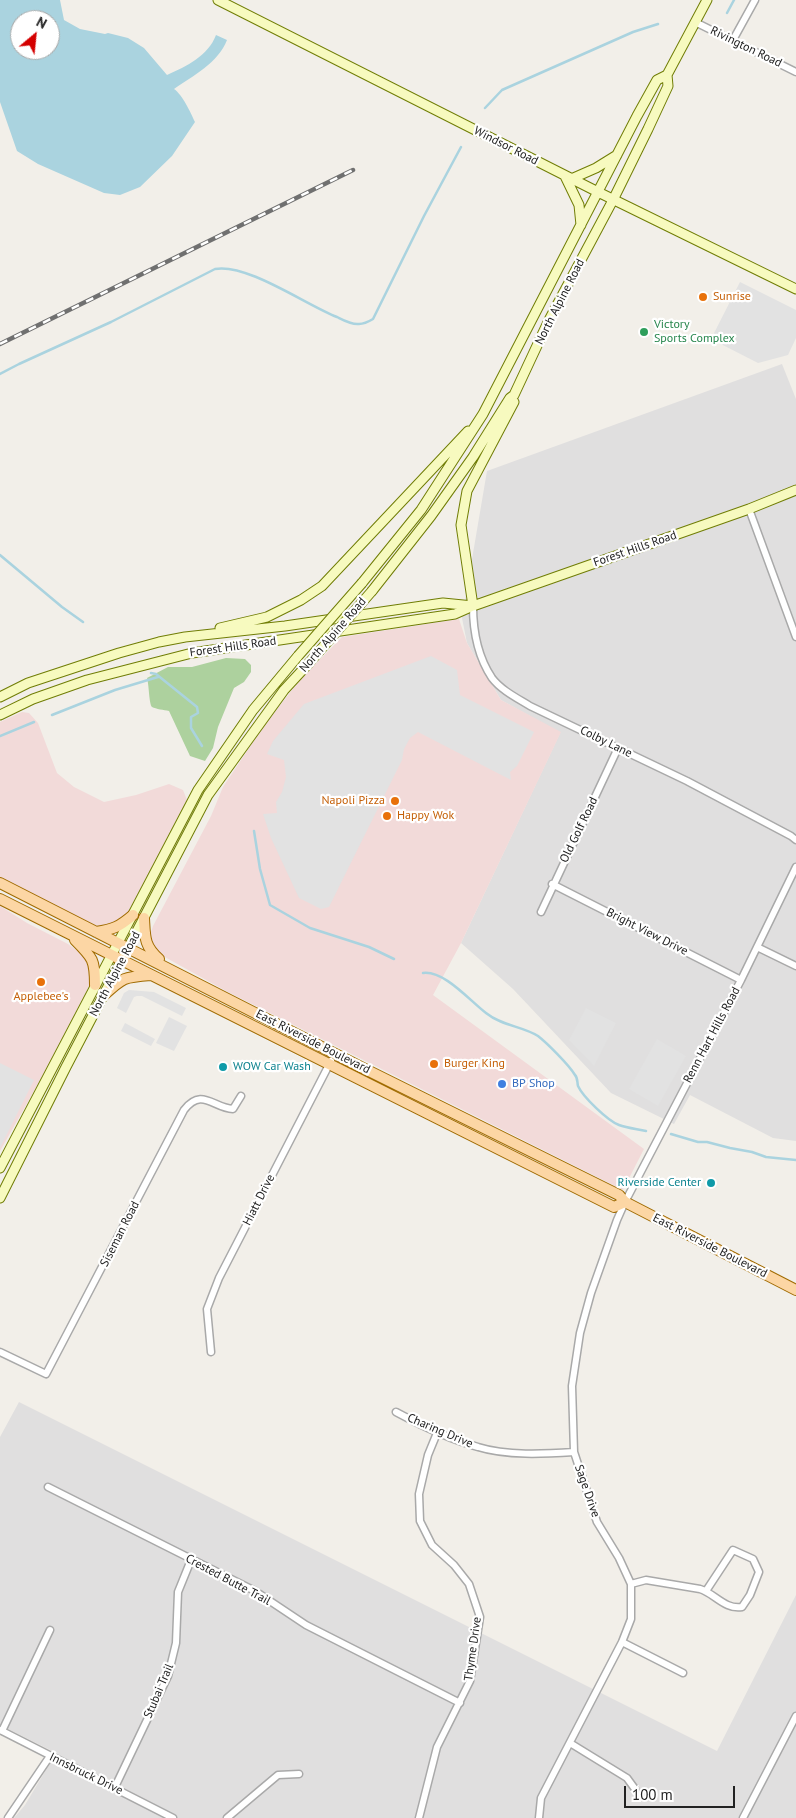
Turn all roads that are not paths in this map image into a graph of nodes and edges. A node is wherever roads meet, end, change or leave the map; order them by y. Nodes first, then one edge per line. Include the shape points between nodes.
1 (218, 0) edge
2 (707, 0) edge
3 (756, 0) edge
4 (695, 22) junction
5 (734, 40) junction
6 (796, 72) edge
7 (667, 75) junction
8 (617, 155) junction
9 (568, 177) junction
10 (598, 192) junction
11 (613, 200) junction
12 (581, 226) junction
13 (796, 289) edge
14 (514, 394) junction
15 (483, 414) junction
16 (796, 490) edge
17 (749, 508) junction
18 (473, 606) junction
19 (185, 637) junction
20 (796, 637) edge
21 (0, 697) edge
22 (0, 714) edge
23 (618, 748) junction
24 (793, 838) edge
25 (796, 866) edge
26 (793, 880) edge
27 (0, 883) edge
28 (552, 884) junction
29 (0, 899) edge
30 (540, 912) dead end
31 (133, 914) junction
32 (144, 918) junction
33 (67, 932) junction
34 (96, 932) junction
35 (118, 943) junction
36 (757, 947) junction
37 (128, 948) junction
38 (112, 955) junction
39 (122, 960) junction
40 (796, 966) edge
41 (174, 971) junction
42 (152, 976) junction
43 (741, 980) junction
44 (95, 985) junction
45 (103, 996) junction
46 (60, 1054) junction
47 (335, 1054) junction
48 (70, 1060) junction
49 (329, 1065) junction
50 (241, 1096) dead end
51 (0, 1168) edge
52 (0, 1198) edge
53 (624, 1202) junction
54 (796, 1290) edge
55 (0, 1352) edge
56 (211, 1352) dead end
57 (396, 1412) dead end
58 (437, 1433) junction
59 (574, 1452) junction
60 (48, 1487) dead end
61 (191, 1560) junction
62 (631, 1584) junction
63 (706, 1591) junction
64 (50, 1630) dead end
65 (622, 1642) junction
66 (683, 1673) dead end
67 (460, 1703) junction
68 (796, 1716) edge
69 (1, 1730) edge
70 (570, 1743) junction
71 (50, 1756) junction
72 (299, 1774) dead end
73 (115, 1787) junction
74 (635, 1789) dead end
75 (8, 1818) edge
76 (172, 1818) edge
77 (227, 1818) edge
78 (419, 1818) edge
79 (539, 1818) edge
80 (743, 1818) edge

1 - 9 main road, Windsor Road
2 - 4 main road, North Alpine Road
3 - 5 street
4 - 5 street, Rivington Road
4 - 7 main road, North Alpine Road
5 - 6 street, Rivington Road
7 - 8 main road, North Alpine Road via 657,80
7 - 11 main road, North Alpine Road via 668,86
8 - 9 main road via 596,168
8 - 10 main road, North Alpine Road
9 - 10 main road, Windsor Road
9 - 12 main road
10 - 11 main road, Windsor Road
10 - 12 main road, North Alpine Road
11 - 13 main road, Windsor Road
11 - 14 main road, North Alpine Road
12 - 15 main road, North Alpine Road
14 - 18 main road via 514,401 467,490 461,525
14 - 32 main road, North Alpine Road, bridge via 431,516 372,591 284,690 208,795
15 - 19 main road via 322,586 267,617
15 - 31 main road, North Alpine Road, bridge via 421,510 253,710 198,790
16 - 17 main road, Forest Hills Road
17 - 18 main road, Forest Hills Road
17 - 20 street
18 - 19 main road, Forest Hills Road via 443,603
18 - 22 main road, Forest Hills Road via 456,614 177,656 87,680
18 - 23 street, Colby Lane via 473,624 482,660 493,678 530,706
19 - 21 main road, Forest Hills Road via 119,653 28,683
23 - 24 street, Colby Lane
23 - 28 street, Old Golf Road
25 - 26 street, Renn Hart Hills Road
26 - 36 street, Renn Hart Hills Road
27 - 34 main road, East Riverside Boulevard
28 - 30 street, Old Golf Road
28 - 43 street, Bright View Drive
29 - 33 main road, East Riverside Boulevard
31 - 34 main road via 121,926
31 - 35 main road, North Alpine Road
32 - 37 main road, North Alpine Road
32 - 41 main road via 150,951
33 - 38 main road, East Riverside Boulevard
33 - 44 main road via 95,965
34 - 35 main road, East Riverside Boulevard
35 - 37 main road, East Riverside Boulevard
35 - 38 main road, North Alpine Road
36 - 40 street
36 - 43 street, Renn Hart Hills Road
37 - 39 main road, North Alpine Road
37 - 41 main road, East Riverside Boulevard
38 - 39 main road, East Riverside Boulevard
38 - 44 main road, North Alpine Road
39 - 42 main road, East Riverside Boulevard
39 - 45 main road, North Alpine Road
41 - 47 main road, East Riverside Boulevard
42 - 45 main road via 128,976
42 - 49 main road, East Riverside Boulevard
43 - 53 street, Renn Hart Hills Road
44 - 46 main road, North Alpine Road
45 - 48 main road, North Alpine Road
46 - 48 main road
46 - 51 main road, North Alpine Road
47 - 49 street, Hiatt Drive
47 - 53 main road, East Riverside Boulevard via 619,1195
48 - 52 main road, North Alpine Road
49 - 53 main road, East Riverside Boulevard via 614,1207
49 - 56 street, Hiatt Drive via 218,1278 207,1309
50 - 55 street, Siseman Road via 232,1109 206,1099 194,1101 184,1110 46,1374
53 - 54 main road, East Riverside Boulevard
53 - 59 street, Sage Drive via 580,1333 572,1386
57 - 58 street, Charing Drive
58 - 59 street, Charing Drive via 479,1448 500,1451
58 - 67 street, Thyme Drive via 419,1494 420,1521 432,1545 470,1584 480,1617 470,1681
59 - 62 street, Sage Drive via 597,1522
60 - 61 street, Crested Butte Trail
61 - 67 street, Crested Butte Trail via 255,1591 306,1625
61 - 73 street, Stubai Trail via 178,1592 176,1643 168,1676
62 - 63 street via 646,1580
62 - 65 street, Sage Drive via 631,1619
63 - 63 street via 725,1604 742,1607 759,1572 753,1559 733,1550
64 - 69 street
65 - 66 street
65 - 70 street, Sage Drive
67 - 78 street, Thyme Drive via 437,1747
68 - 80 street
69 - 71 street, Innsbruck Drive
70 - 74 street via 627,1778
70 - 79 street, Sage Drive via 541,1798
71 - 73 street, Innsbruck Drive
71 - 75 street
72 - 77 street via 278,1775
73 - 76 street, Innsbruck Drive

